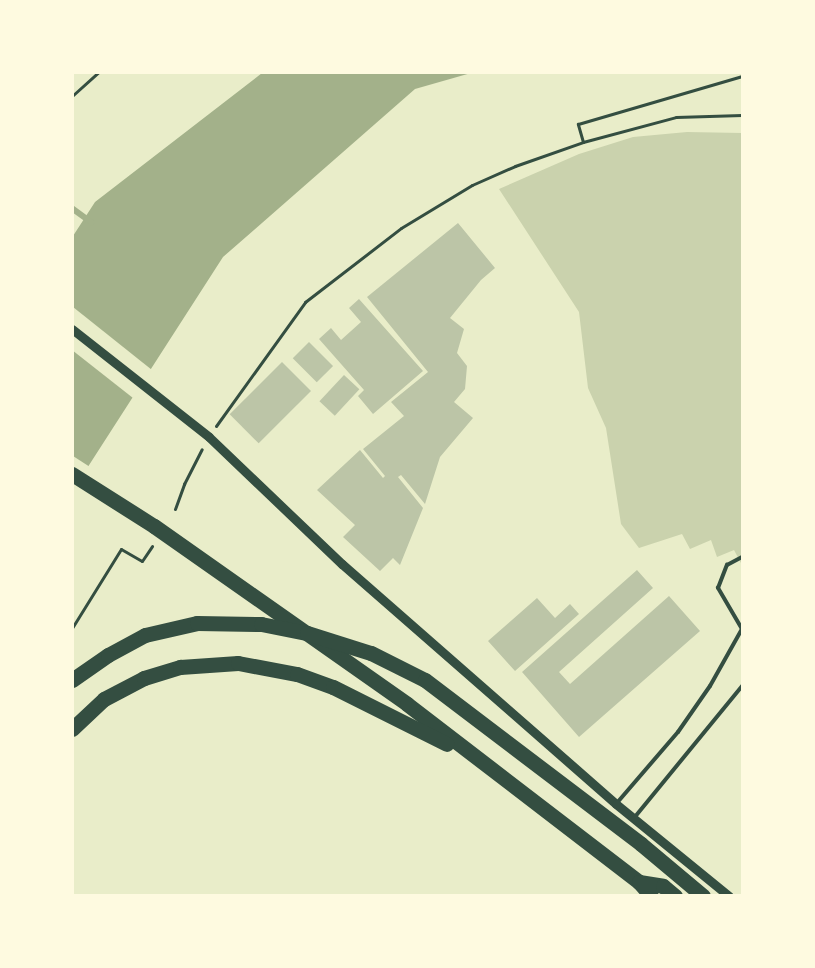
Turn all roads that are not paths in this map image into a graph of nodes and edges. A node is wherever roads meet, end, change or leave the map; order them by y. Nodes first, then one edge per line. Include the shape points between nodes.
1 (72, 329) edge
2 (72, 474) edge
3 (742, 557) edge
4 (742, 629) edge
5 (72, 680) edge
6 (742, 686) edge
7 (72, 730) edge
8 (479, 761) junction
9 (616, 804) junction
10 (634, 818) junction
11 (639, 882) junction
12 (651, 896) edge
13 (674, 896) edge
14 (703, 896) edge
15 (729, 896) edge

1 - 9 street via 209,437 342,564
2 - 8 highway via 154,526 407,704
3 - 4 lane via 727,565 718,588
4 - 9 lane via 710,686 678,732
5 - 14 highway via 108,654 145,635 197,623 261,624 307,633 371,653 425,680 641,844
6 - 10 lane
7 - 8 highway via 104,698 144,678 180,667 238,663 297,674 333,687
8 - 11 highway
9 - 10 street
10 - 15 street
11 - 12 highway
11 - 13 highway via 663,886

